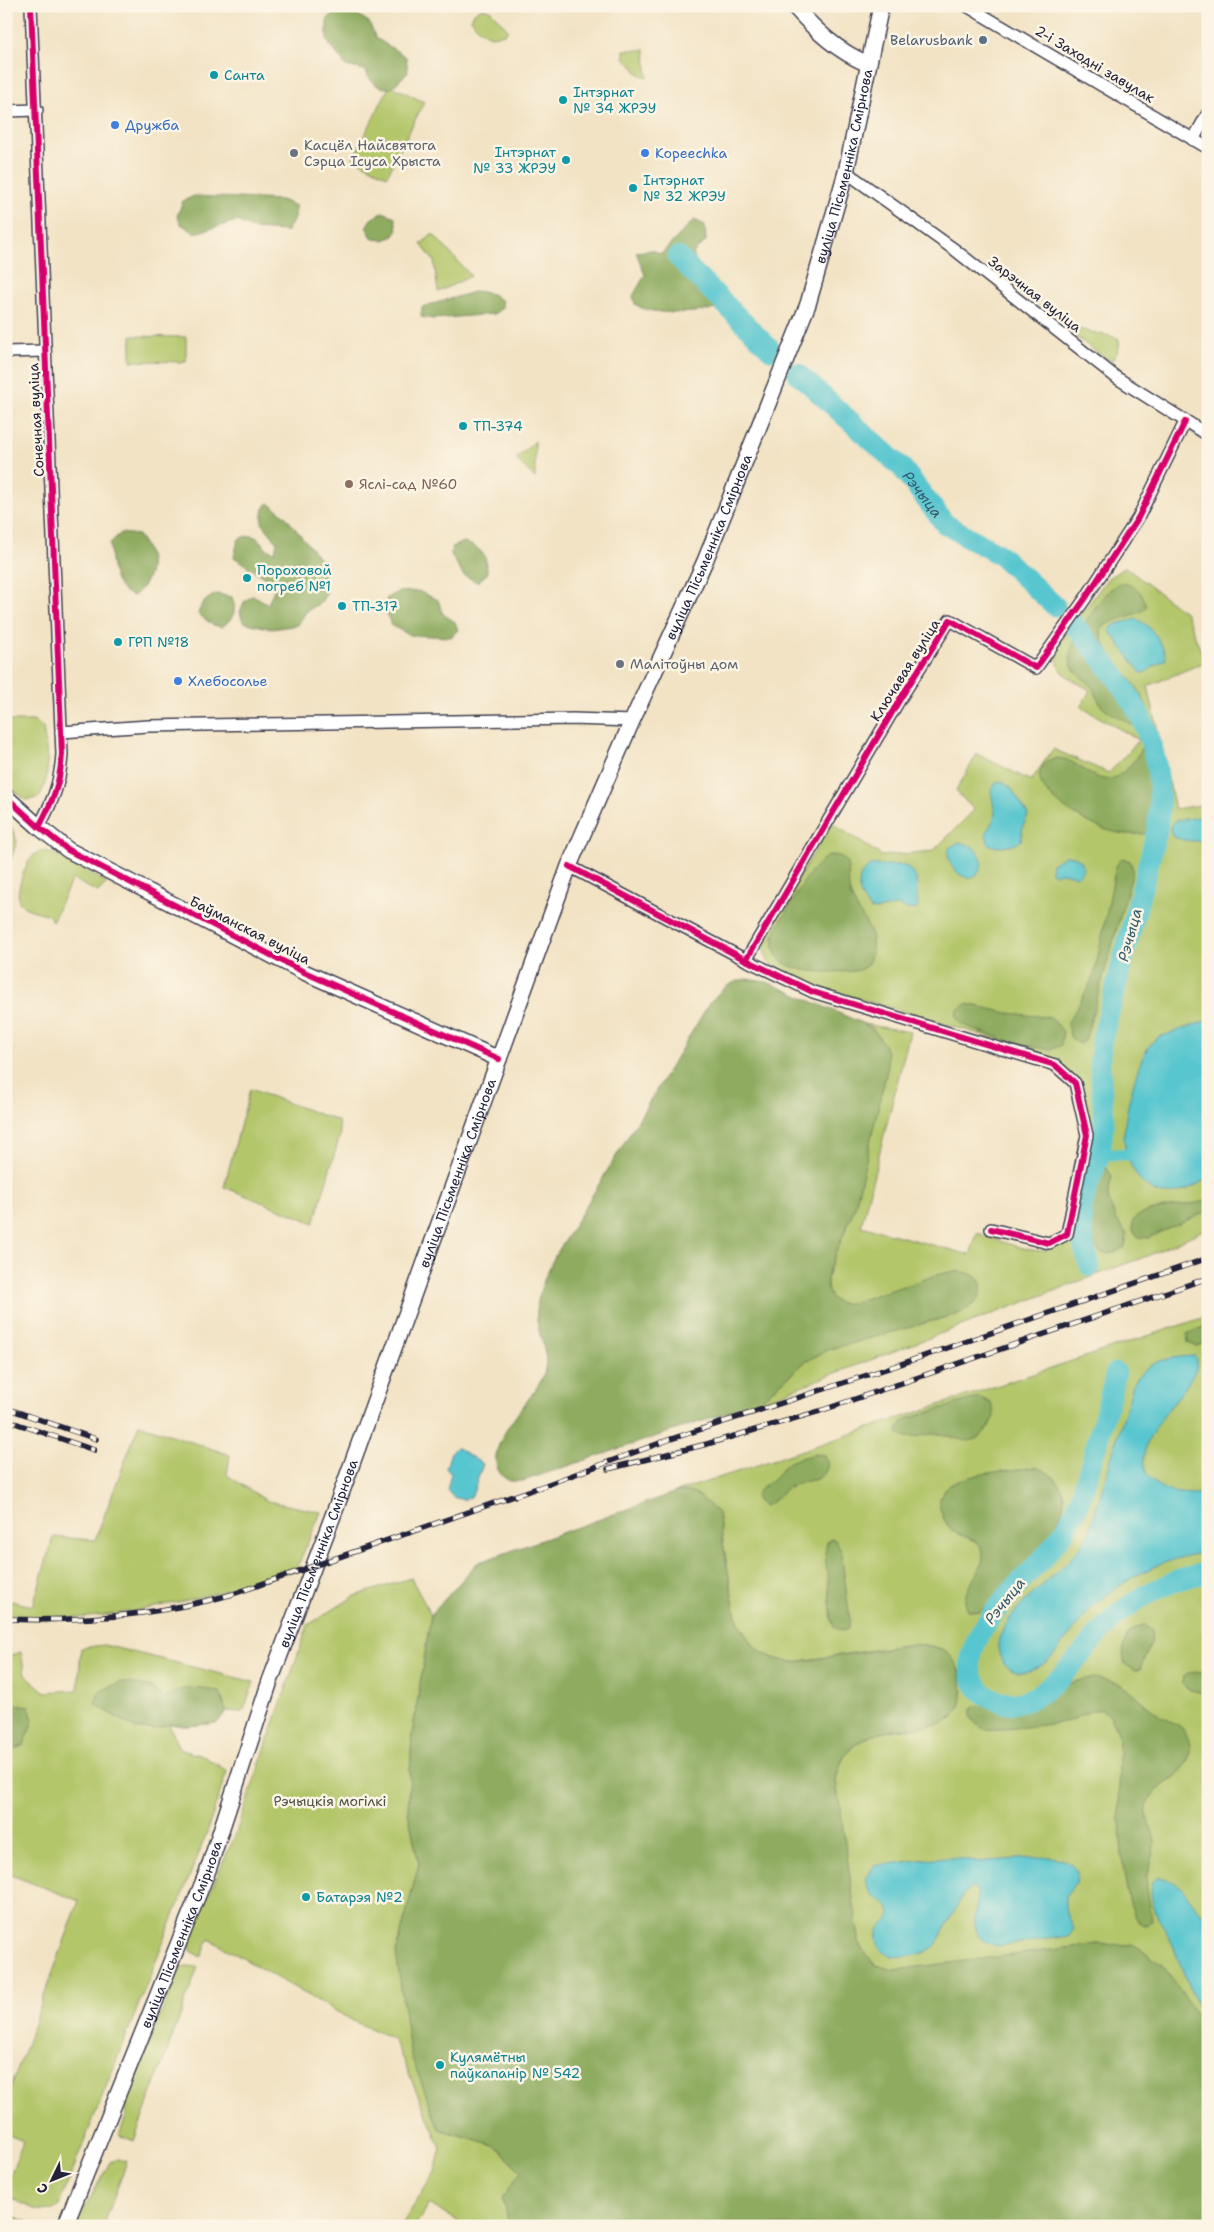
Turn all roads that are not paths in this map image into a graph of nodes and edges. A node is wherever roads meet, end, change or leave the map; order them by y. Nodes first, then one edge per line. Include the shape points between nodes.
1 (31, 6) edge
2 (794, 6) edge
3 (881, 6) edge
4 (967, 6) edge
5 (868, 64) junction
6 (36, 110) junction
7 (6, 111) edge
8 (1208, 113) edge
9 (1193, 140) junction
10 (1208, 148) edge
11 (846, 172) junction
12 (45, 351) junction
13 (6, 352) edge
14 (1185, 422) junction
15 (1208, 435) edge
16 (632, 721) junction
17 (62, 732) junction
18 (6, 796) edge
19 (39, 827) junction
20 (569, 866) junction
21 (746, 960) junction
22 (499, 1059) junction
23 (991, 1229) dead end
24 (65, 2226) edge

1 - 6 street, Сонечная вуліца
2 - 5 main road via 832,44
3 - 5 main road, вуліца Пісьменніка Смірнова
4 - 9 street, 2-і Заходні завулак
5 - 11 main road, вуліца Пісьменніка Смірнова
6 - 7 street
6 - 12 street, Сонечная вуліца
8 - 9 street
9 - 10 street, 2-і Заходні завулак
11 - 14 street, Зарэчная вуліца via 955,250 1117,378
11 - 16 main road, вуліца Пісьменніка Смірнова via 808,304 760,428 705,561
12 - 13 street
12 - 17 street, Сонечная вуліца
14 - 15 street, Зарэчная вуліца
14 - 21 street, Ключавая вуліца via 1138,518 1036,668 950,620
16 - 17 street via 148,726
16 - 20 main road, вуліца Пісьменніка Смірнова
17 - 19 street, Сонечная вуліца via 59,781 55,797
18 - 19 main road, Баўманская вуліца
19 - 22 main road, Баўманская вуліца via 68,850 262,951
20 - 21 street
20 - 22 main road, вуліца Пісьменніка Смірнова
21 - 23 street via 813,992 1055,1065 1075,1083 1087,1136 1066,1234 1049,1243
22 - 24 main road, вуліца Пісьменніка Смірнова via 270,1681 208,1870

